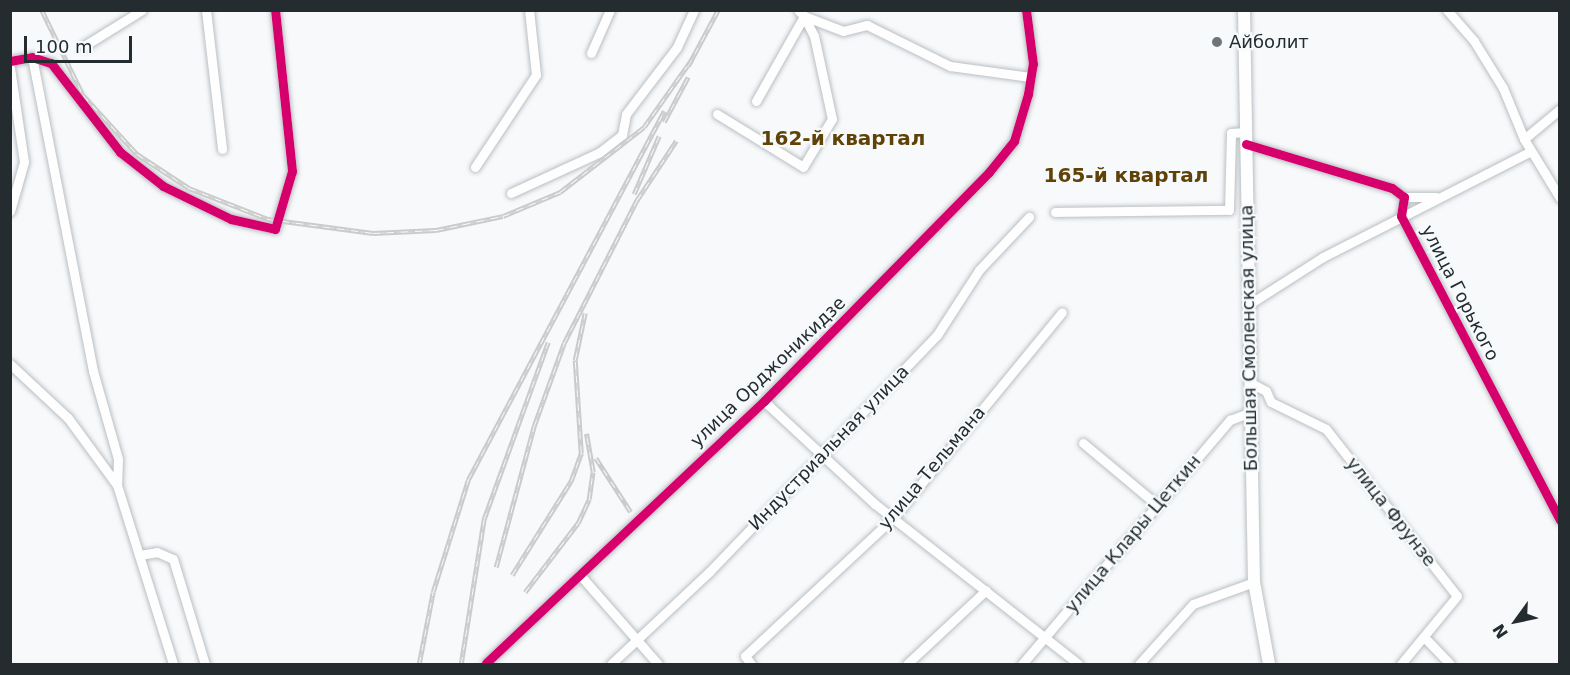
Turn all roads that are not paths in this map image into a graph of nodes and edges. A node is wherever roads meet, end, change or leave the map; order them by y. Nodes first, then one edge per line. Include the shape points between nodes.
1 (142, 10) edge
2 (206, 10) edge
3 (275, 10) edge
4 (529, 10) edge
5 (610, 10) edge
6 (694, 10) edge
7 (1026, 10) edge
8 (1244, 10) edge
9 (1447, 10) edge
10 (801, 13) edge
11 (84, 45) dead end
12 (591, 53) dead end
13 (32, 57) junction
14 (10, 61) edge
15 (10, 68) edge
16 (1030, 77) junction
17 (756, 101) dead end
18 (1560, 109) edge
19 (717, 114) dead end
20 (1246, 138) junction
21 (1524, 139) junction
22 (222, 149) dead end
23 (1531, 151) junction
24 (475, 167) dead end
25 (512, 194) dead end
26 (1404, 197) junction
27 (1439, 197) junction
28 (1560, 198) edge
29 (10, 211) edge
30 (1055, 212) dead end
31 (1401, 216) junction
32 (1029, 217) dead end
33 (1248, 305) junction
34 (1062, 312) dead end
35 (10, 364) edge
36 (1251, 382) junction
37 (764, 401) junction
38 (1251, 412) junction
39 (1083, 442) dead end
40 (824, 455) junction
41 (117, 485) junction
42 (1156, 504) junction
43 (893, 518) junction
44 (1560, 520) edge
45 (139, 555) junction
46 (580, 575) junction
47 (1254, 582) junction
48 (986, 591) junction
49 (1424, 637) junction
50 (640, 639) junction
51 (1046, 639) junction
52 (486, 663) dead end
53 (173, 664) edge
54 (205, 664) edge
55 (611, 664) edge
56 (658, 664) edge
57 (751, 664) edge
58 (907, 664) edge
59 (1022, 664) edge
60 (1078, 664) edge
61 (1139, 664) edge
62 (1268, 664) edge
63 (1401, 664) edge
64 (1450, 664) edge

1 - 11 street
2 - 22 street
3 - 13 street via 292,147 292,171 275,229 231,219 163,186 120,152 51,63
4 - 24 street via 536,75
5 - 12 street
6 - 25 street via 677,47 626,114 622,135 600,152
7 - 16 street, улица Орджоникидзе
8 - 20 main road, Большая Смоленская улица
9 - 21 street via 1497,78
10 - 16 street via 843,31 867,25 950,66
10 - 17 street
10 - 19 street via 814,36 832,119 803,167
13 - 14 street
13 - 41 street via 93,371 118,459
15 - 29 street via 24,162
16 - 37 street, улица Орджоникидзе via 1014,141 989,172
18 - 21 street
20 - 26 street via 1392,188
20 - 30 street via 1231,133 1229,210
20 - 33 main road, Большая Смоленская улица
21 - 23 street
23 - 27 street
23 - 28 street
26 - 27 street
26 - 31 street, улица Горького
27 - 31 street
31 - 33 street
31 - 44 street, улица Горького
32 - 40 street, Индустриальная улица via 979,270 937,335
33 - 36 main road, Большая Смоленская улица
34 - 43 street, улица Тельмана
35 - 41 street via 69,418
36 - 38 main road, Большая Смоленская улица
36 - 49 street, улица Фрунзе via 1266,391 1271,402 1326,429 1457,596
37 - 40 street
37 - 46 street, улица Орджоникидзе
38 - 42 street, улица Клары Цеткин via 1230,420
38 - 47 main road, Большая Смоленская улица
39 - 42 street
40 - 43 street
40 - 50 street, Индустриальная улица
41 - 45 street
42 - 51 street, улица Клары Цеткин
43 - 48 street
43 - 57 street, улица Тельмана via 745,656
45 - 53 street
45 - 54 street via 157,552 173,559
46 - 50 street
46 - 52 street, улица Орджоникидзе
47 - 61 street via 1193,604
47 - 62 main road, Большая Смоленская улица
48 - 51 street
48 - 58 street
49 - 63 street, улица Фрунзе
49 - 64 street
50 - 55 street, Индустриальная улица
50 - 56 street
51 - 59 street, улица Клары Цеткин
51 - 60 street

